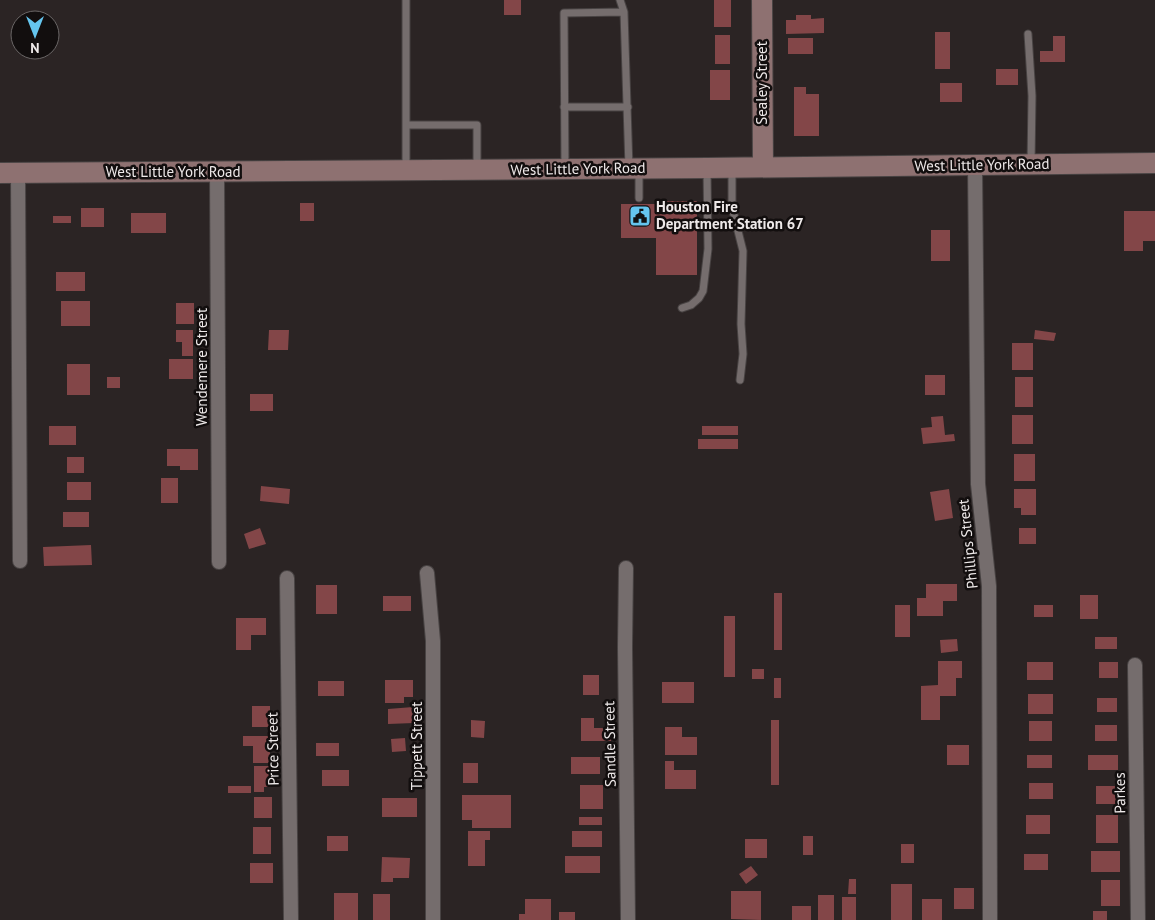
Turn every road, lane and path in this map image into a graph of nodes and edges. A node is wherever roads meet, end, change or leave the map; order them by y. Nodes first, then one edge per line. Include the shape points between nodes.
1 (406, 0) edge
2 (620, 0) edge
3 (762, 0) edge
4 (624, 12) junction
5 (1028, 34) dead end
6 (564, 107) junction
7 (628, 107) junction
8 (406, 125) junction
9 (1155, 163) edge
10 (1031, 164) junction
11 (975, 165) junction
12 (732, 167) junction
13 (763, 167) junction
14 (634, 168) junction
15 (707, 168) junction
16 (565, 169) junction
17 (477, 170) junction
18 (406, 171) junction
19 (217, 172) junction
20 (9, 173) edge
21 (639, 198) dead end
22 (682, 308) dead end
23 (740, 380) dead end
24 (20, 561) dead end
25 (219, 562) dead end
26 (626, 568) dead end
27 (427, 573) dead end
28 (287, 578) dead end
29 (1135, 665) dead end
30 (291, 920) edge
31 (433, 920) edge
32 (628, 920) edge
33 (990, 920) edge
34 (1138, 920) edge

1 - 8 lane
2 - 4 lane
3 - 13 street, Sealey Street
4 - 6 lane via 564,13
4 - 7 lane
5 - 10 lane via 1032,96
6 - 7 lane
6 - 16 lane
7 - 14 lane
8 - 17 lane via 477,125
8 - 18 lane
9 - 10 street, West Little York Road
10 - 11 street, West Little York Road
11 - 13 street, West Little York Road
11 - 33 street, Phillips Street via 978,484 989,586
12 - 13 street, West Little York Road
12 - 15 street, West Little York Road
12 - 23 lane via 732,207 743,251
14 - 15 street, West Little York Road
14 - 16 street, West Little York Road
14 - 21 lane
15 - 22 lane via 708,249 703,291 691,305
16 - 17 street, West Little York Road
17 - 18 street, West Little York Road
18 - 19 street, West Little York Road
19 - 20 street, West Little York Road
19 - 25 street, Wendemere Street
20 - 24 street
26 - 32 street, Sandle Street
27 - 31 street, Tippett Street via 433,641
28 - 30 street, Price Street
29 - 34 street, Parkes

